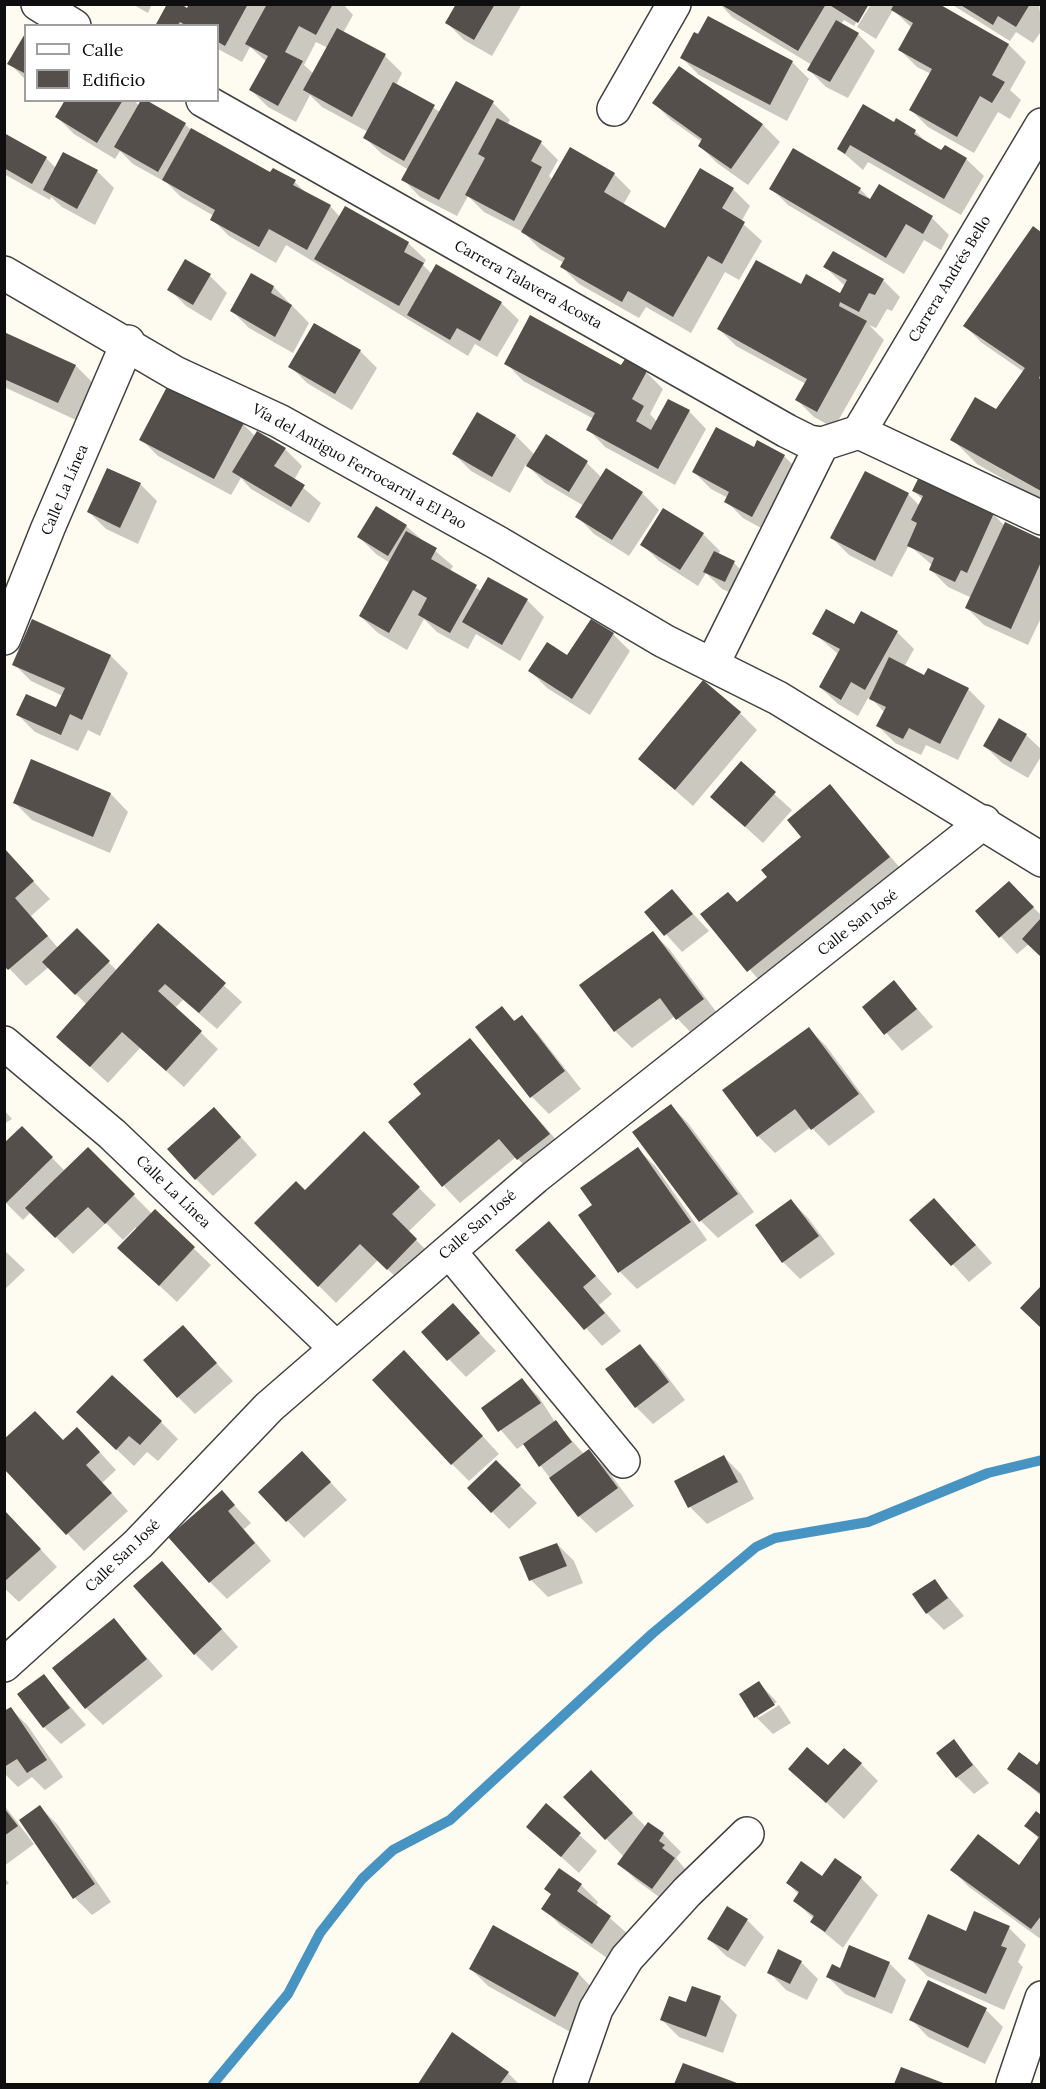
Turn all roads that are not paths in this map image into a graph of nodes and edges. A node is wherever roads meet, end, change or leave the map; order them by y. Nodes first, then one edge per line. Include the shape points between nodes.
1 (38, 4) edge
2 (674, 4) edge
3 (71, 24) edge
4 (207, 102) edge
5 (614, 109) dead end
6 (1041, 125) edge
7 (4, 273) edge
8 (128, 342) junction
9 (860, 432) junction
10 (822, 444) junction
11 (1041, 518) edge
12 (4, 638) edge
13 (712, 665) junction
14 (984, 822) junction
15 (1039, 855) edge
16 (4, 1043) edge
17 (449, 1251) junction
18 (336, 1348) junction
19 (623, 1461) dead end
20 (4, 1665) edge
21 (747, 1834) dead end
22 (1041, 1998) edge
23 (570, 2085) edge
24 (1013, 2085) edge

1 - 3 street
2 - 5 street
4 - 10 street, Carrera Talavera Acosta via 787,431
6 - 9 street, Carrera Andrés Bello
7 - 8 street, Vía del Antiguo Ferrocarril a El Pao
8 - 12 street, Calle La Línea
8 - 13 street, Vía del Antiguo Ferrocarril a El Pao via 175,373 319,443
9 - 10 street
9 - 11 street
10 - 13 street
13 - 14 street, Vía del Antiguo Ferrocarril a El Pao via 778,698
14 - 15 street, Vía del Antiguo Ferrocarril a El Pao
14 - 17 street, Calle San José via 544,1169
16 - 18 street, Calle La Línea via 112,1134
17 - 18 street, Calle San José
17 - 19 street
18 - 20 street, Calle San José via 261,1414 138,1544
21 - 23 street via 627,1958 596,2009
22 - 24 street

